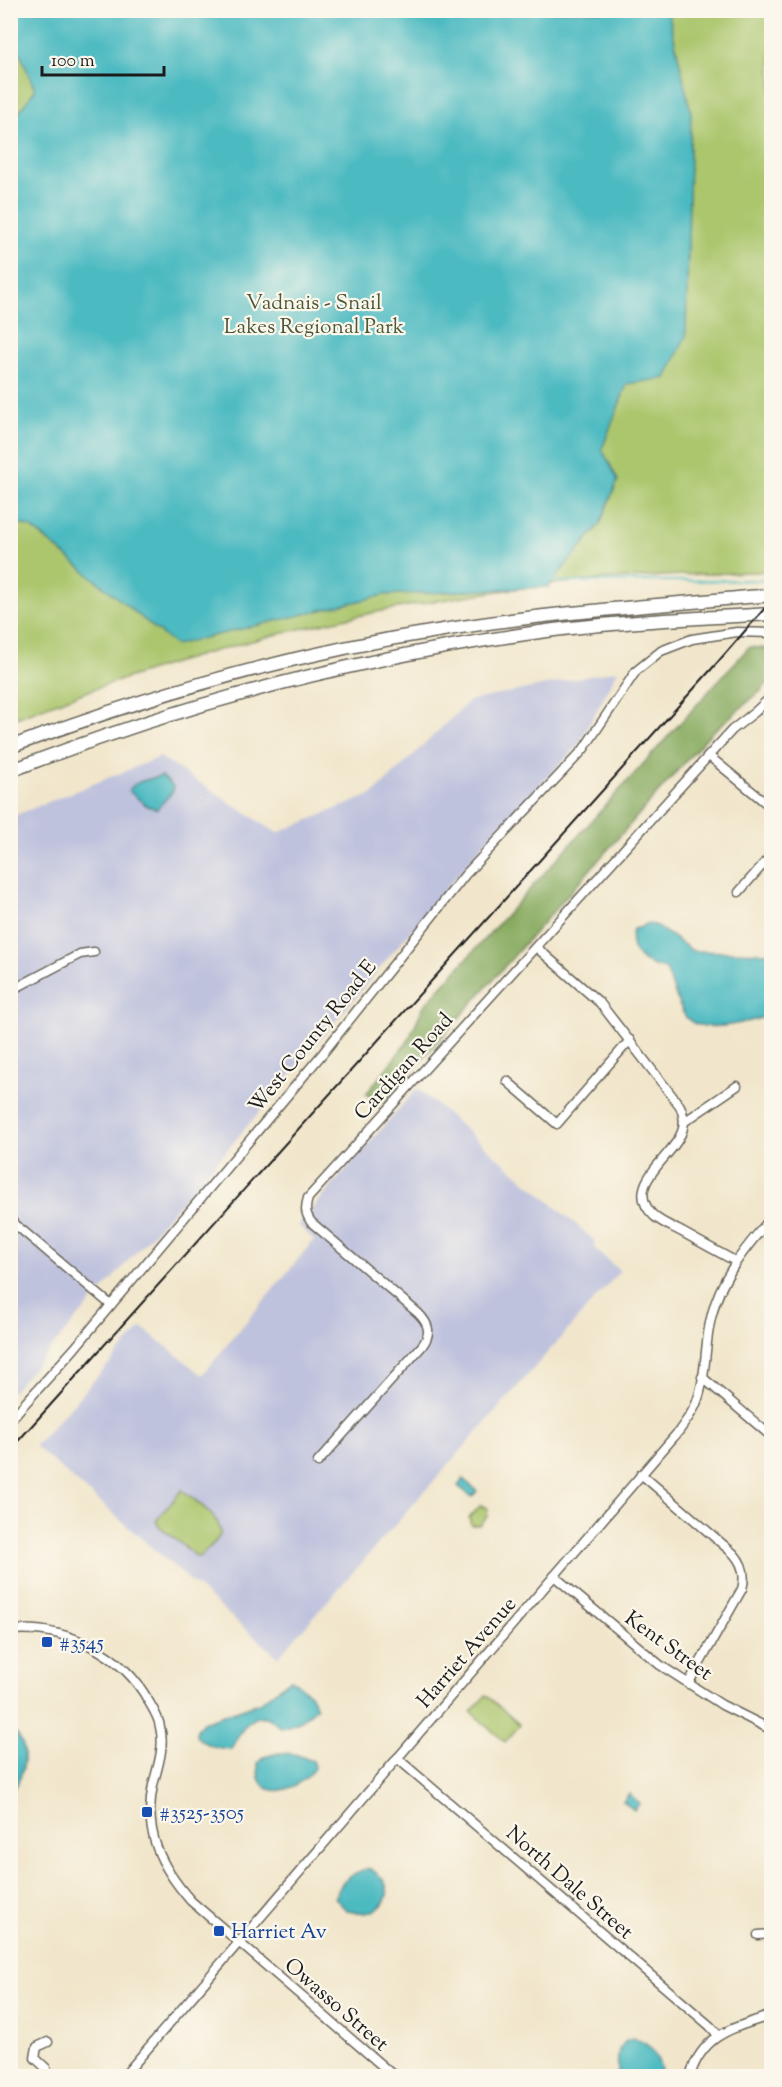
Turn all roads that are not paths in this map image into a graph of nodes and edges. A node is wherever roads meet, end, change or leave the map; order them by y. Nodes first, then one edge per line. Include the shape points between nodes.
1 (771, 595) edge
2 (771, 614) edge
3 (771, 633) edge
4 (771, 696) edge
5 (10, 747) edge
6 (709, 756) junction
7 (10, 771) edge
8 (771, 795) edge
9 (764, 802) junction
10 (771, 808) edge
11 (771, 854) edge
12 (739, 892) dead end
13 (536, 947) junction
14 (94, 952) dead end
15 (10, 991) edge
16 (630, 1040) junction
17 (507, 1081) dead end
18 (737, 1086) dead end
19 (684, 1122) junction
20 (771, 1217) edge
21 (10, 1220) edge
22 (735, 1261) junction
23 (111, 1305) junction
24 (702, 1377) junction
25 (10, 1420) edge
26 (771, 1437) edge
27 (318, 1462) dead end
28 (641, 1474) junction
29 (554, 1576) junction
30 (10, 1630) edge
31 (688, 1684) junction
32 (771, 1730) edge
33 (397, 1758) junction
34 (771, 1934) edge
35 (758, 1935) dead end
36 (239, 1943) junction
37 (771, 2015) edge
38 (718, 2035) junction
39 (48, 2042) dead end
40 (45, 2076) edge
41 (124, 2076) edge
42 (394, 2076) edge
43 (690, 2076) edge

1 - 5 highway via 505,621 380,640 191,685
2 - 7 highway via 555,630 360,663 176,712
3 - 23 street, West County Road E via 737,632 692,639 661,651 636,671 584,750 465,875 323,1053
4 - 6 street, Cardigan Road
6 - 9 street
6 - 13 street, Cardigan Road
8 - 9 street
9 - 10 street
11 - 12 street
13 - 16 street via 600,1003
13 - 27 street, Cardigan Road via 308,1198 305,1208 312,1222 418,1312 428,1326 422,1346
14 - 15 street via 80,954
16 - 17 street via 557,1124
16 - 19 street via 680,1106
18 - 19 street
19 - 22 street via 677,1142 647,1180 646,1202 661,1220
20 - 22 street, Harriet Avenue
21 - 23 street
22 - 24 street, Harriet Avenue via 711,1318
23 - 25 street, West County Road E
24 - 26 street
24 - 28 street, Harriet Avenue via 689,1417
28 - 29 street, Harriet Avenue
28 - 31 street via 734,1554 744,1575 741,1589
29 - 31 street, Kent Street via 634,1645
29 - 33 street, Harriet Avenue
30 - 36 street, Owasso Street via 38,1629 72,1638 116,1661 140,1686 161,1728 160,1757 149,1805 153,1839 177,1885
31 - 32 street, Kent Street
33 - 36 street, Harriet Avenue
33 - 38 street, North Dale Street
34 - 35 street
36 - 41 street, Harriet Avenue
36 - 42 street, Owasso Street
37 - 38 street
38 - 43 street via 702,2051
39 - 40 street via 37,2047 35,2058 46,2067

